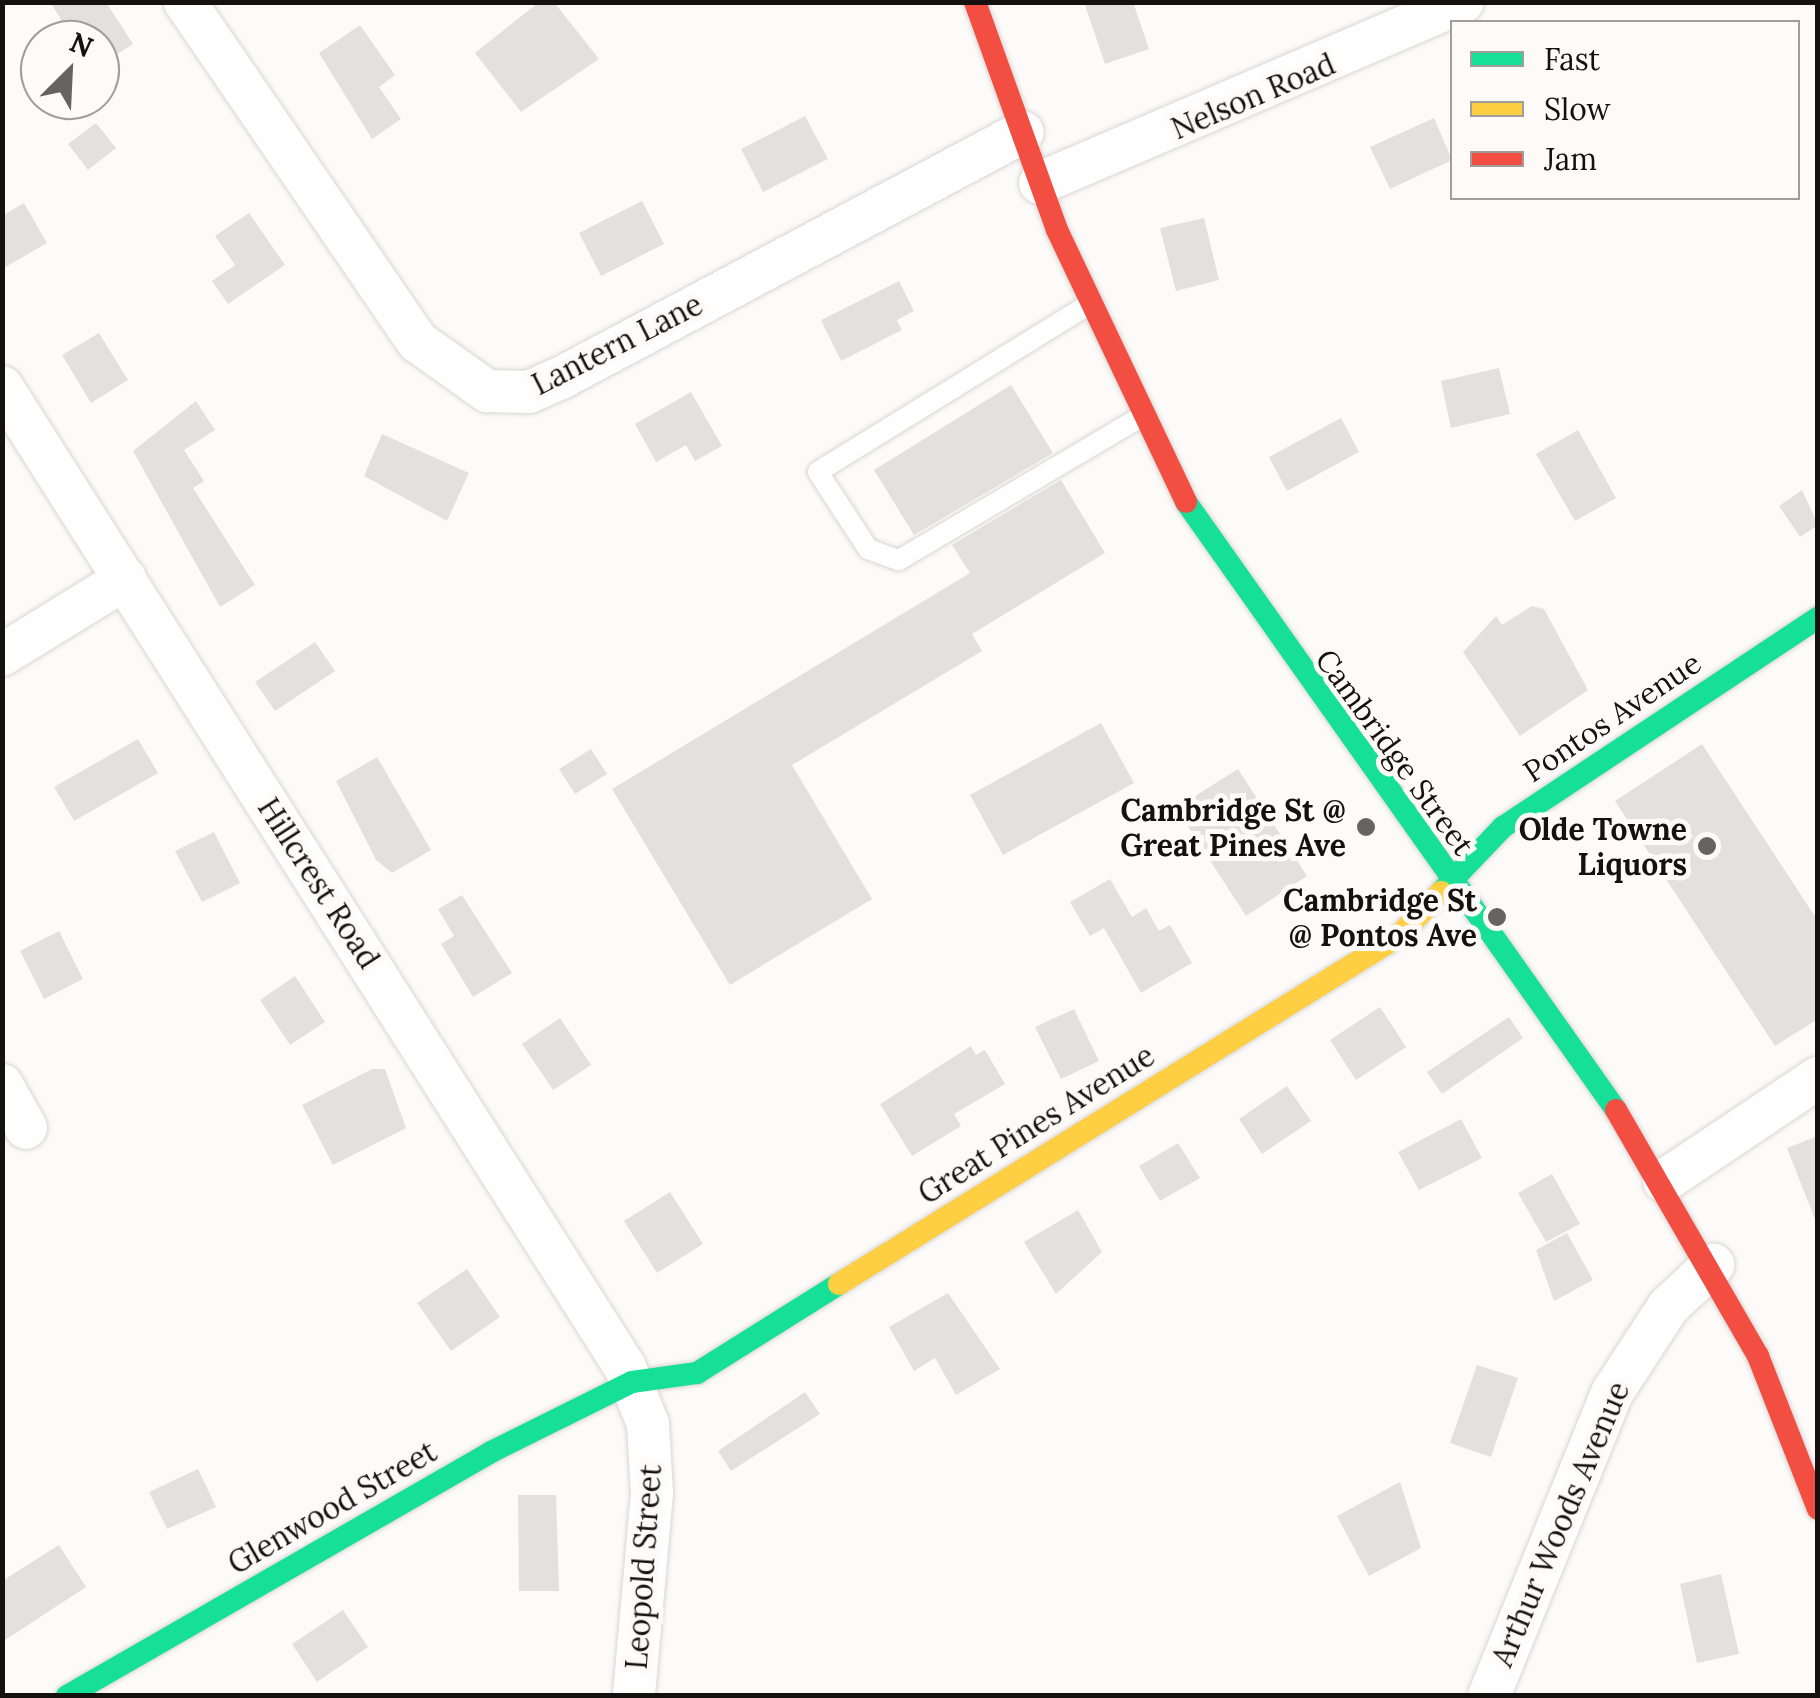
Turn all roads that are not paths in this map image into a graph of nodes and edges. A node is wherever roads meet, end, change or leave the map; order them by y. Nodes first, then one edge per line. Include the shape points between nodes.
1 (185, 2) edge
2 (975, 2) edge
3 (1463, 2) edge
4 (1023, 132) junction
5 (1040, 183) junction
6 (1090, 304) junction
7 (2, 387) edge
8 (1140, 416) junction
9 (126, 579) junction
10 (1818, 618) edge
11 (2, 655) edge
12 (1452, 881) junction
13 (1818, 1078) edge
14 (2, 1084) edge
15 (26, 1128) dead end
16 (1664, 1181) junction
17 (1713, 1265) junction
18 (632, 1382) junction
19 (1818, 1509) edge
20 (66, 1696) edge
21 (634, 1696) edge
22 (1489, 1696) edge

1 - 4 street, Lantern Lane via 410,330 448,370 487,391 528,392 561,378
2 - 4 street, Cambridge Street
3 - 5 street, Nelson Road
4 - 5 street, Cambridge Street
5 - 6 street, Cambridge Street
6 - 8 street, Cambridge Street
6 - 8 lane via 818,472 868,549 899,560
7 - 9 street, Hillcrest Road
8 - 12 street, Cambridge Street via 1210,542
9 - 11 street
9 - 18 street, Hillcrest Road
10 - 12 street, Pontos Avenue via 1503,827
12 - 16 street, Cambridge Street
12 - 18 street, Great Pines Avenue via 1398,936 698,1373
13 - 16 street
14 - 15 street
16 - 17 street, Cambridge Street
17 - 19 street, Cambridge Street
17 - 22 street, Arthur Woods Avenue via 1668,1307 1612,1393
18 - 20 street, Glenwood Street via 491,1452
18 - 21 street, Leopold Street via 648,1424 652,1494

